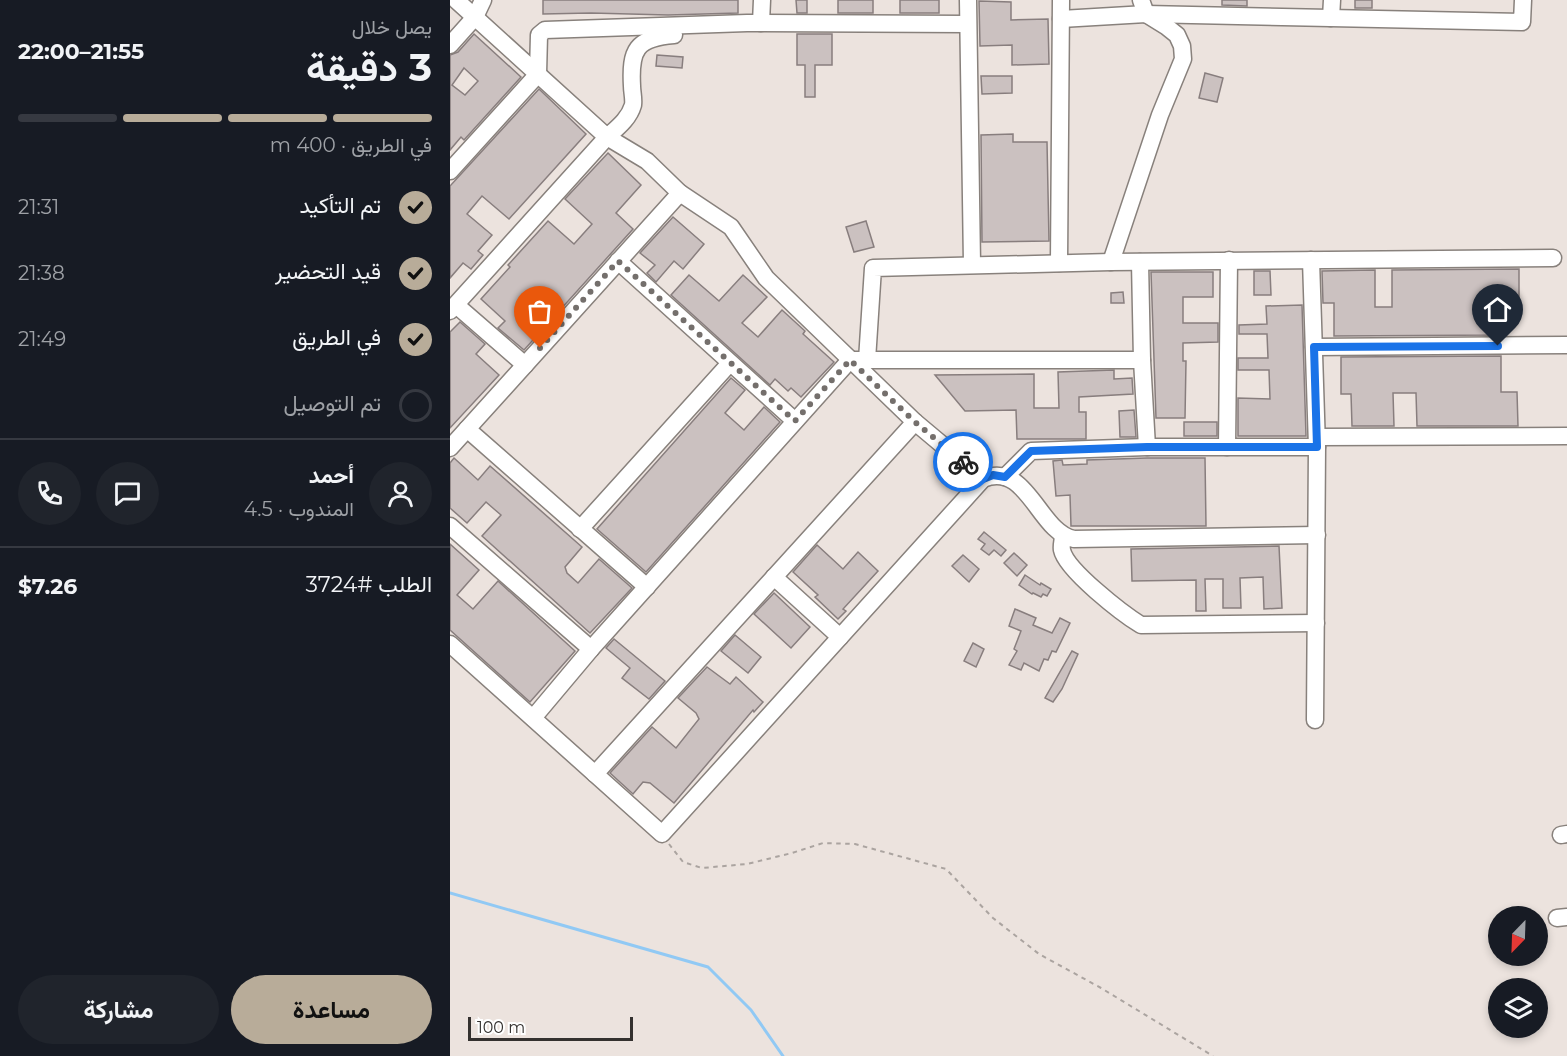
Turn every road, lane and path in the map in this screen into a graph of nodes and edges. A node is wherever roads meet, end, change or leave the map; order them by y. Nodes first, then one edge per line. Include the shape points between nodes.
1 (456, 0) edge
2 (483, 0) edge
3 (762, 0) edge
4 (968, 0) edge
5 (1061, 0) edge
6 (1332, 0) edge
7 (1523, 0) edge
8 (1144, 7) edge
9 (475, 17) junction
10 (1332, 18) junction
11 (1061, 19) junction
12 (754, 23) junction
13 (967, 24) junction
14 (450, 45) edge
15 (538, 74) junction
16 (607, 137) junction
17 (450, 171) edge
18 (680, 193) junction
19 (1553, 258) dead end
20 (1229, 260) junction
21 (1311, 260) junction
22 (618, 261) junction
23 (1111, 262) junction
24 (1140, 262) junction
25 (1059, 263) junction
26 (972, 264) junction
27 (453, 308) edge
28 (1567, 345) edge
29 (1314, 347) junction
30 (859, 360) junction
31 (1142, 360) junction
32 (730, 363) junction
33 (525, 365) junction
34 (795, 421) junction
35 (915, 422) junction
36 (467, 429) junction
37 (1567, 436) edge
38 (1317, 442) junction
39 (1147, 447) junction
40 (1227, 447) junction
41 (450, 448) edge
42 (1005, 477) junction
43 (983, 479) junction
44 (450, 526) edge
45 (580, 529) junction
46 (1063, 536) junction
47 (1317, 536) junction
48 (774, 577) junction
49 (646, 587) junction
50 (1316, 623) junction
51 (840, 637) junction
52 (450, 644) edge
53 (591, 650) junction
54 (532, 718) junction
55 (1315, 720) dead end
56 (595, 774) junction
57 (662, 834) junction
58 (1213, 1056) edge

1 - 9 street
2 - 9 street
3 - 12 street
4 - 13 street
5 - 11 street
6 - 10 street
7 - 10 street via 1522,22
8 - 10 street
8 - 11 street
8 - 23 street via 1177,35 1183,59 1160,114
9 - 14 street
9 - 15 street
11 - 25 street
12 - 13 street
12 - 15 street via 545,30 539,35
12 - 16 street via 726,32 652,37 641,45 631,65 633,104 626,119
13 - 26 street
15 - 16 street
15 - 17 street
16 - 18 street via 647,161
16 - 27 street
18 - 22 street
18 - 30 street via 731,227 766,278
19 - 21 street
20 - 21 street
20 - 24 street
20 - 40 street
21 - 29 street
22 - 32 street
22 - 33 street
23 - 24 street
23 - 25 street
24 - 31 street
25 - 26 street
26 - 30 street via 873,268
27 - 33 street
28 - 29 street
29 - 38 street
30 - 31 street
30 - 34 street
30 - 35 street
31 - 39 street
32 - 34 street
32 - 45 street
33 - 36 street
34 - 49 street
35 - 43 street
35 - 48 street
36 - 41 street
36 - 45 street
37 - 38 street
38 - 40 street
38 - 47 street
39 - 40 street
39 - 42 street via 1031,451
42 - 43 street via 993,475
42 - 46 street via 1032,499
43 - 51 street
44 - 53 street
45 - 49 street
46 - 47 street
46 - 50 street via 1062,552 1077,572 1121,613 1141,625
47 - 50 street
48 - 51 street
48 - 56 street
49 - 53 street
50 - 55 street
51 - 57 street
52 - 54 street
53 - 54 street
54 - 56 street
56 - 57 street
57 - 58 path via 683,862 702,868 747,864 823,843 855,844 946,869 993,918 1039,954

